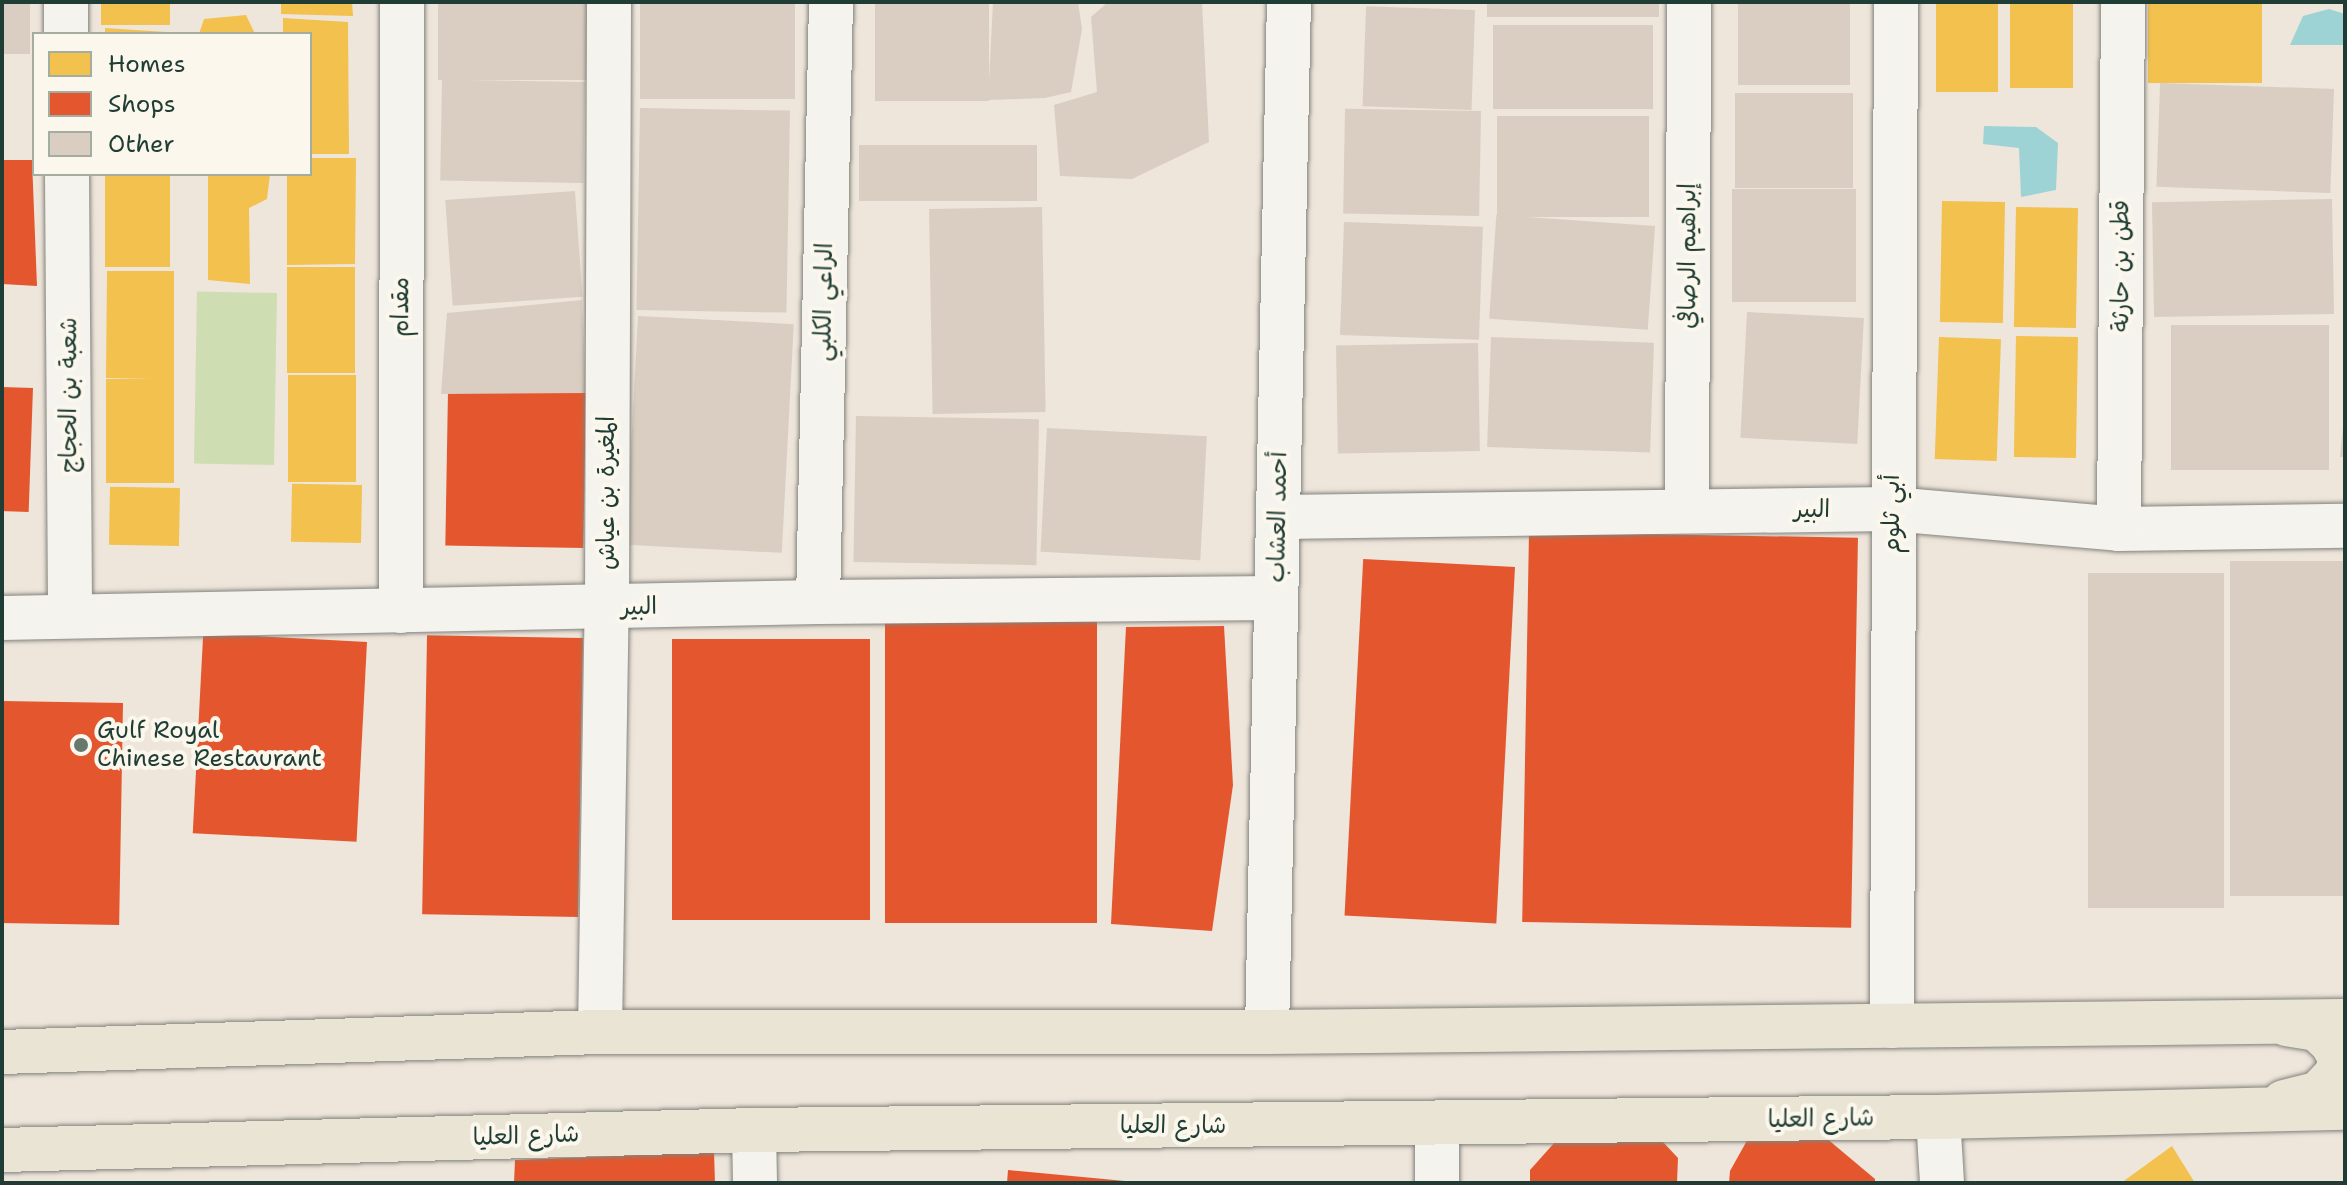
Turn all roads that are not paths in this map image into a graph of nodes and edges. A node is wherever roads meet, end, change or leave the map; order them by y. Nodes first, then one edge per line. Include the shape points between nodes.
1 (66, 2) edge
2 (402, 2) edge
3 (609, 2) edge
4 (831, 2) edge
5 (1289, 2) edge
6 (1689, 2) edge
7 (1896, 2) edge
8 (2123, 2) edge
9 (66, 32) edge
10 (67, 176) edge
11 (1892, 509) junction
12 (1687, 511) junction
13 (1279, 517) junction
14 (2345, 526) edge
15 (2119, 529) junction
16 (1276, 598) junction
17 (818, 602) junction
18 (607, 608) junction
19 (401, 611) junction
20 (70, 616) junction
21 (2, 618) edge
22 (2267, 1021) junction
23 (2345, 1021) edge
24 (1892, 1026) junction
25 (600, 1032) junction
26 (1267, 1032) junction
27 (2, 1052) edge
28 (2345, 1108) edge
29 (2259, 1109) junction
30 (1938, 1117) junction
31 (1437, 1124) junction
32 (754, 1130) junction
33 (2, 1150) edge
34 (755, 1183) edge
35 (1437, 1183) edge
36 (1942, 1183) edge

1 - 9 street
2 - 19 street, مقدام
3 - 18 street, المغيرة بن عياش
4 - 17 street, الراعي الكلبي
5 - 13 street, أحمد العشاب
6 - 12 street, إبراهيم الرصافي
7 - 11 street, أبي ثلوم
8 - 15 street, قطن بن حارثة
10 - 20 street, شعبة بن الحجاج
11 - 12 street, البير
11 - 15 street, البير
11 - 24 street, أبي ثلوم
12 - 13 street, البير
13 - 16 street, أحمد العشاب
14 - 15 street, البير
16 - 17 street, البير
16 - 26 street, أحمد العشاب
17 - 18 street, البير
18 - 19 street, البير
18 - 25 street, المغيرة بن عياش
19 - 20 street, البير
20 - 21 street, البير
22 - 23 main road
22 - 24 main road
22 - 29 main road via 2317,1029 2341,1060 2336,1075 2319,1093
24 - 26 main road
25 - 26 main road
25 - 27 main road
28 - 29 main road, شارع العليا
29 - 30 main road, شارع العليا
30 - 31 main road, شارع العليا
30 - 36 street
31 - 32 main road, شارع العليا
31 - 35 street
32 - 33 main road, شارع العليا
32 - 34 street

